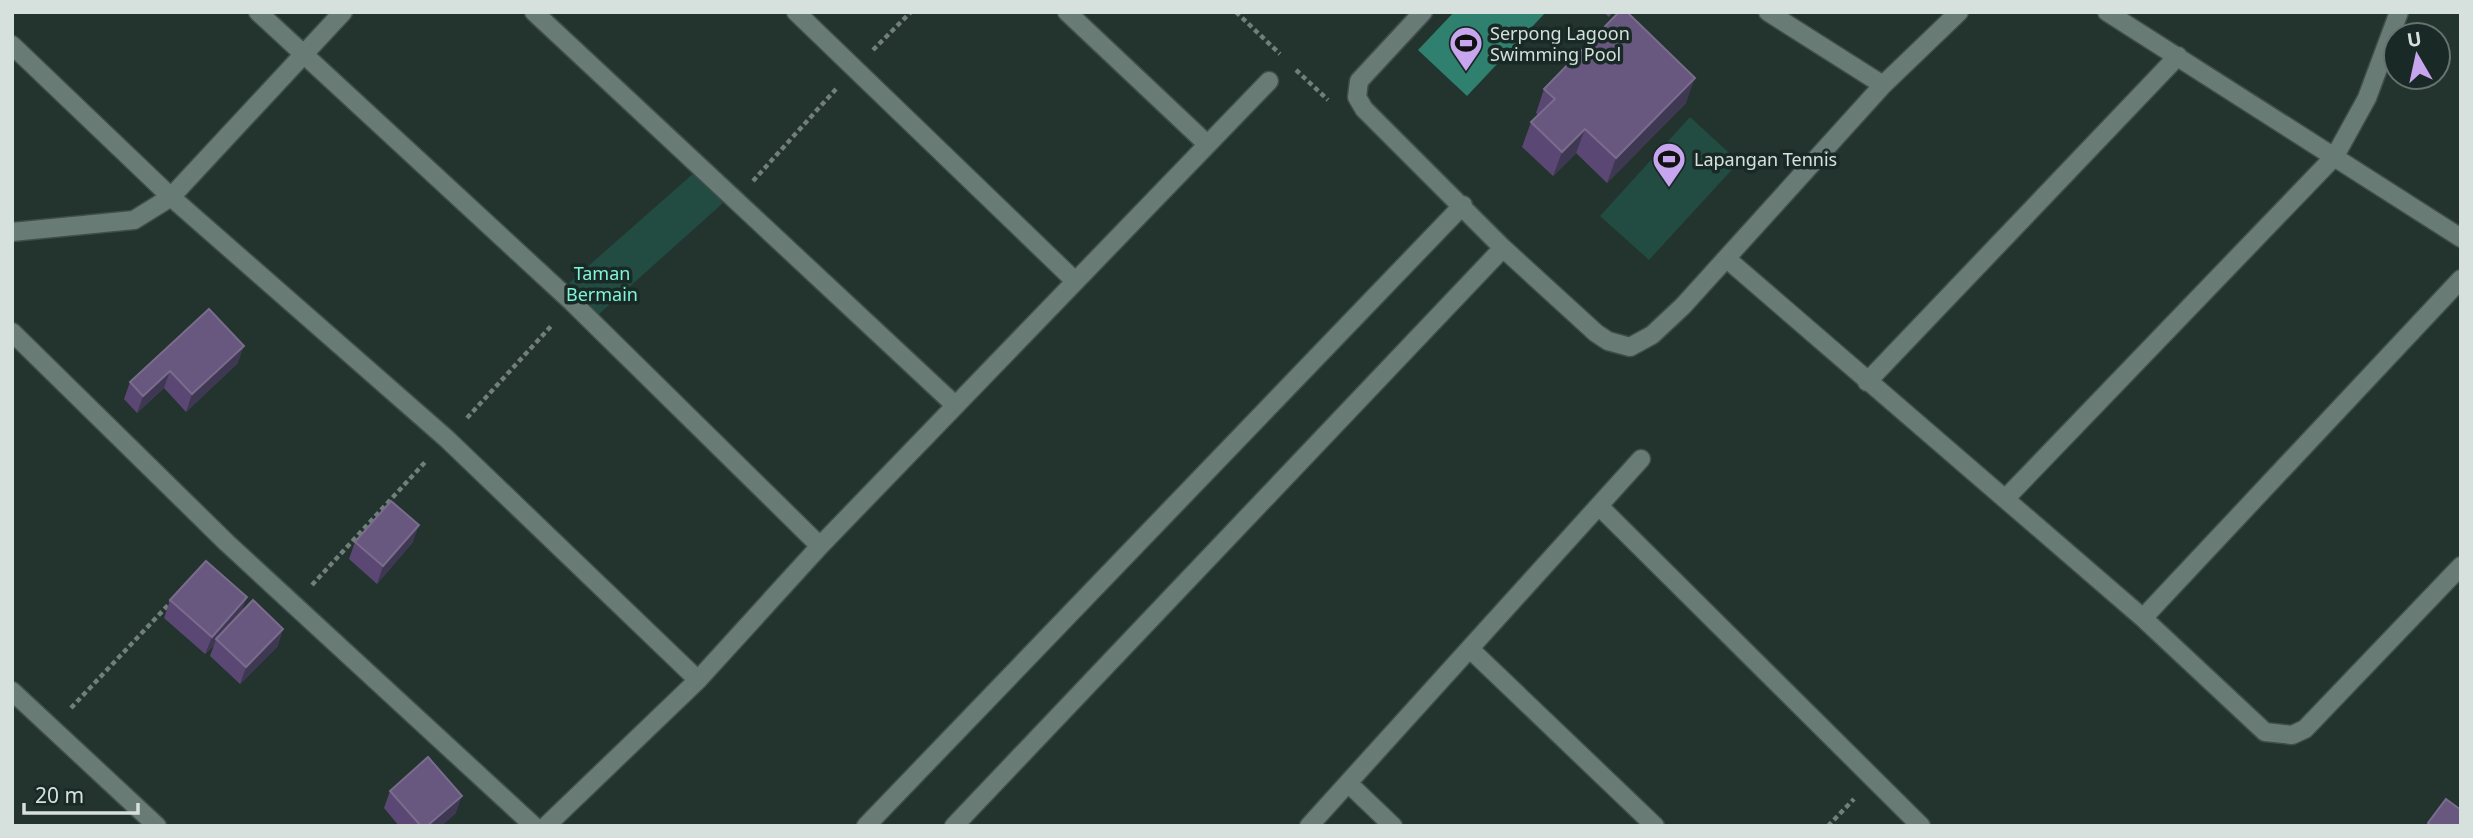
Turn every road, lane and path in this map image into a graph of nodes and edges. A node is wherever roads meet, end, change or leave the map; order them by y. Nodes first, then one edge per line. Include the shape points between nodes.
1 (258, 12) edge
2 (343, 12) edge
3 (534, 12) edge
4 (796, 12) edge
5 (911, 12) edge
6 (1067, 12) edge
7 (1423, 12) edge
8 (1768, 12) edge
9 (1959, 12) edge
10 (2107, 12) edge
11 (2399, 12) edge
12 (12, 46) edge
13 (303, 55) junction
14 (2178, 56) junction
15 (854, 68) junction
16 (1269, 81) dead end
17 (1883, 85) junction
18 (1208, 144) junction
19 (2335, 156) junction
20 (171, 197) junction
21 (736, 200) junction
22 (1463, 205) junction
23 (12, 232) edge
24 (2461, 238) edge
25 (1503, 248) junction
26 (1727, 259) junction
27 (2461, 279) edge
28 (1074, 281) junction
29 (12, 332) edge
30 (1867, 382) junction
31 (955, 405) junction
32 (1641, 459) dead end
33 (2006, 498) junction
34 (1600, 507) junction
35 (820, 546) junction
36 (2461, 566) edge
37 (181, 592) edge
38 (2143, 618) junction
39 (1470, 649) junction
40 (698, 680) junction
41 (12, 691) edge
42 (51, 729) junction
43 (1873, 780) junction
44 (1348, 783) junction
45 (158, 826) edge
46 (534, 826) edge
47 (546, 826) edge
48 (866, 826) edge
49 (954, 826) edge
50 (1309, 826) edge
51 (1394, 826) edge
52 (1656, 826) edge
53 (1828, 826) edge
54 (1921, 826) edge

1 - 13 street
2 - 13 street
3 - 21 street
4 - 15 street
5 - 15 path
6 - 18 street
7 - 22 street via 1359,81 1357,97
8 - 17 street
9 - 17 street
10 - 14 street
11 - 19 street via 2367,98
12 - 20 street
13 - 20 street
13 - 35 street via 572,303
14 - 19 street
14 - 30 street
15 - 21 path
15 - 28 street
16 - 18 street
17 - 26 street
18 - 28 street
19 - 24 street
19 - 33 street
20 - 23 street via 134,220
20 - 40 street via 447,439
21 - 31 street
22 - 25 street
22 - 48 street
25 - 26 street via 1596,333 1630,347 1651,335
25 - 49 street
26 - 30 street
27 - 38 street
28 - 31 street
29 - 46 street via 227,544
30 - 33 street
31 - 35 street
32 - 34 street
33 - 38 street
34 - 39 street
34 - 43 street
35 - 40 street
36 - 38 street via 2305,729 2292,735 2265,732
37 - 42 path
39 - 44 street
39 - 52 street
40 - 47 street
41 - 42 street
42 - 45 street
43 - 53 path
43 - 54 street
44 - 50 street
44 - 51 street

